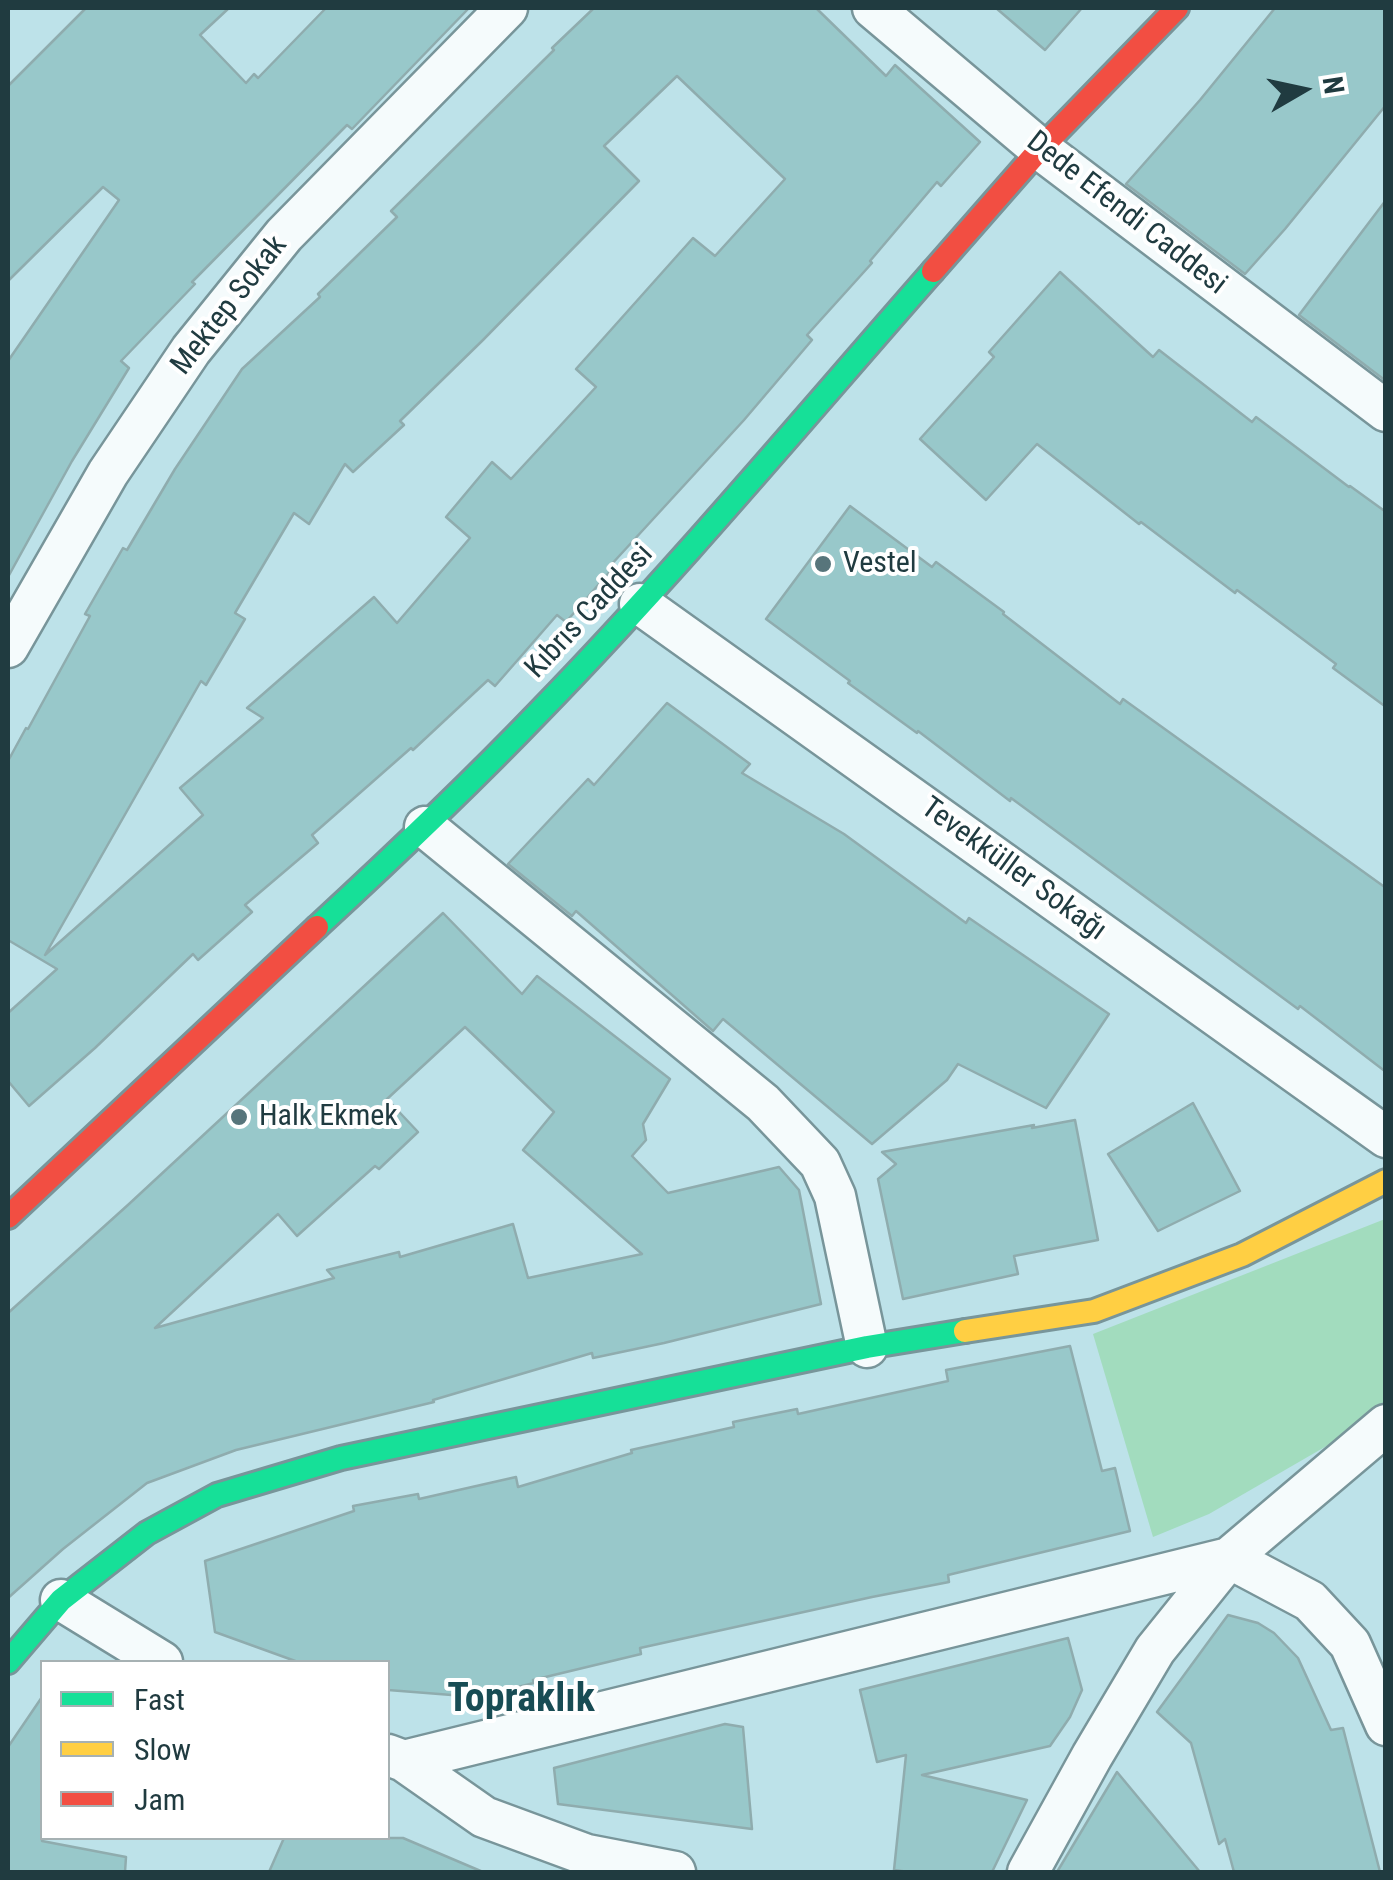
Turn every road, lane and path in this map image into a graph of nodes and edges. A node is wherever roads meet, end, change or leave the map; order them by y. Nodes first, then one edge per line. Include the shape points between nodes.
1 (507, 8) edge
2 (873, 8) edge
3 (1177, 8) edge
4 (1040, 149) junction
5 (1386, 411) edge
6 (640, 604) junction
7 (8, 647) edge
8 (425, 827) junction
9 (1386, 1136) edge
10 (1386, 1181) edge
11 (8, 1218) edge
12 (867, 1347) junction
13 (1386, 1425) edge
14 (1229, 1558) junction
15 (61, 1600) junction
16 (159, 1660) edge
17 (8, 1662) edge
18 (1386, 1725) edge
19 (396, 1758) edge
20 (675, 1872) edge
21 (1028, 1872) edge

1 - 7 street, Mektep Sokak via 284,235 191,350 108,472
2 - 4 street, Dede Efendi Caddesi
3 - 4 main road, Kıbrıs Caddesi
4 - 5 street, Dede Efendi Caddesi
4 - 6 main road, Kıbrıs Caddesi
6 - 8 main road, Kıbrıs Caddesi
6 - 9 street, Tevekküller Sokağı
8 - 11 main road, Kıbrıs Caddesi
8 - 12 street via 763,1103 820,1163 835,1196
10 - 12 main road via 1242,1255 1094,1311
12 - 15 main road via 340,1458 217,1495 147,1533
13 - 14 street
14 - 18 street via 1310,1601 1350,1644
14 - 19 street
14 - 21 street via 1155,1650
15 - 16 street
15 - 17 main road
19 - 20 street via 484,1817 588,1855

